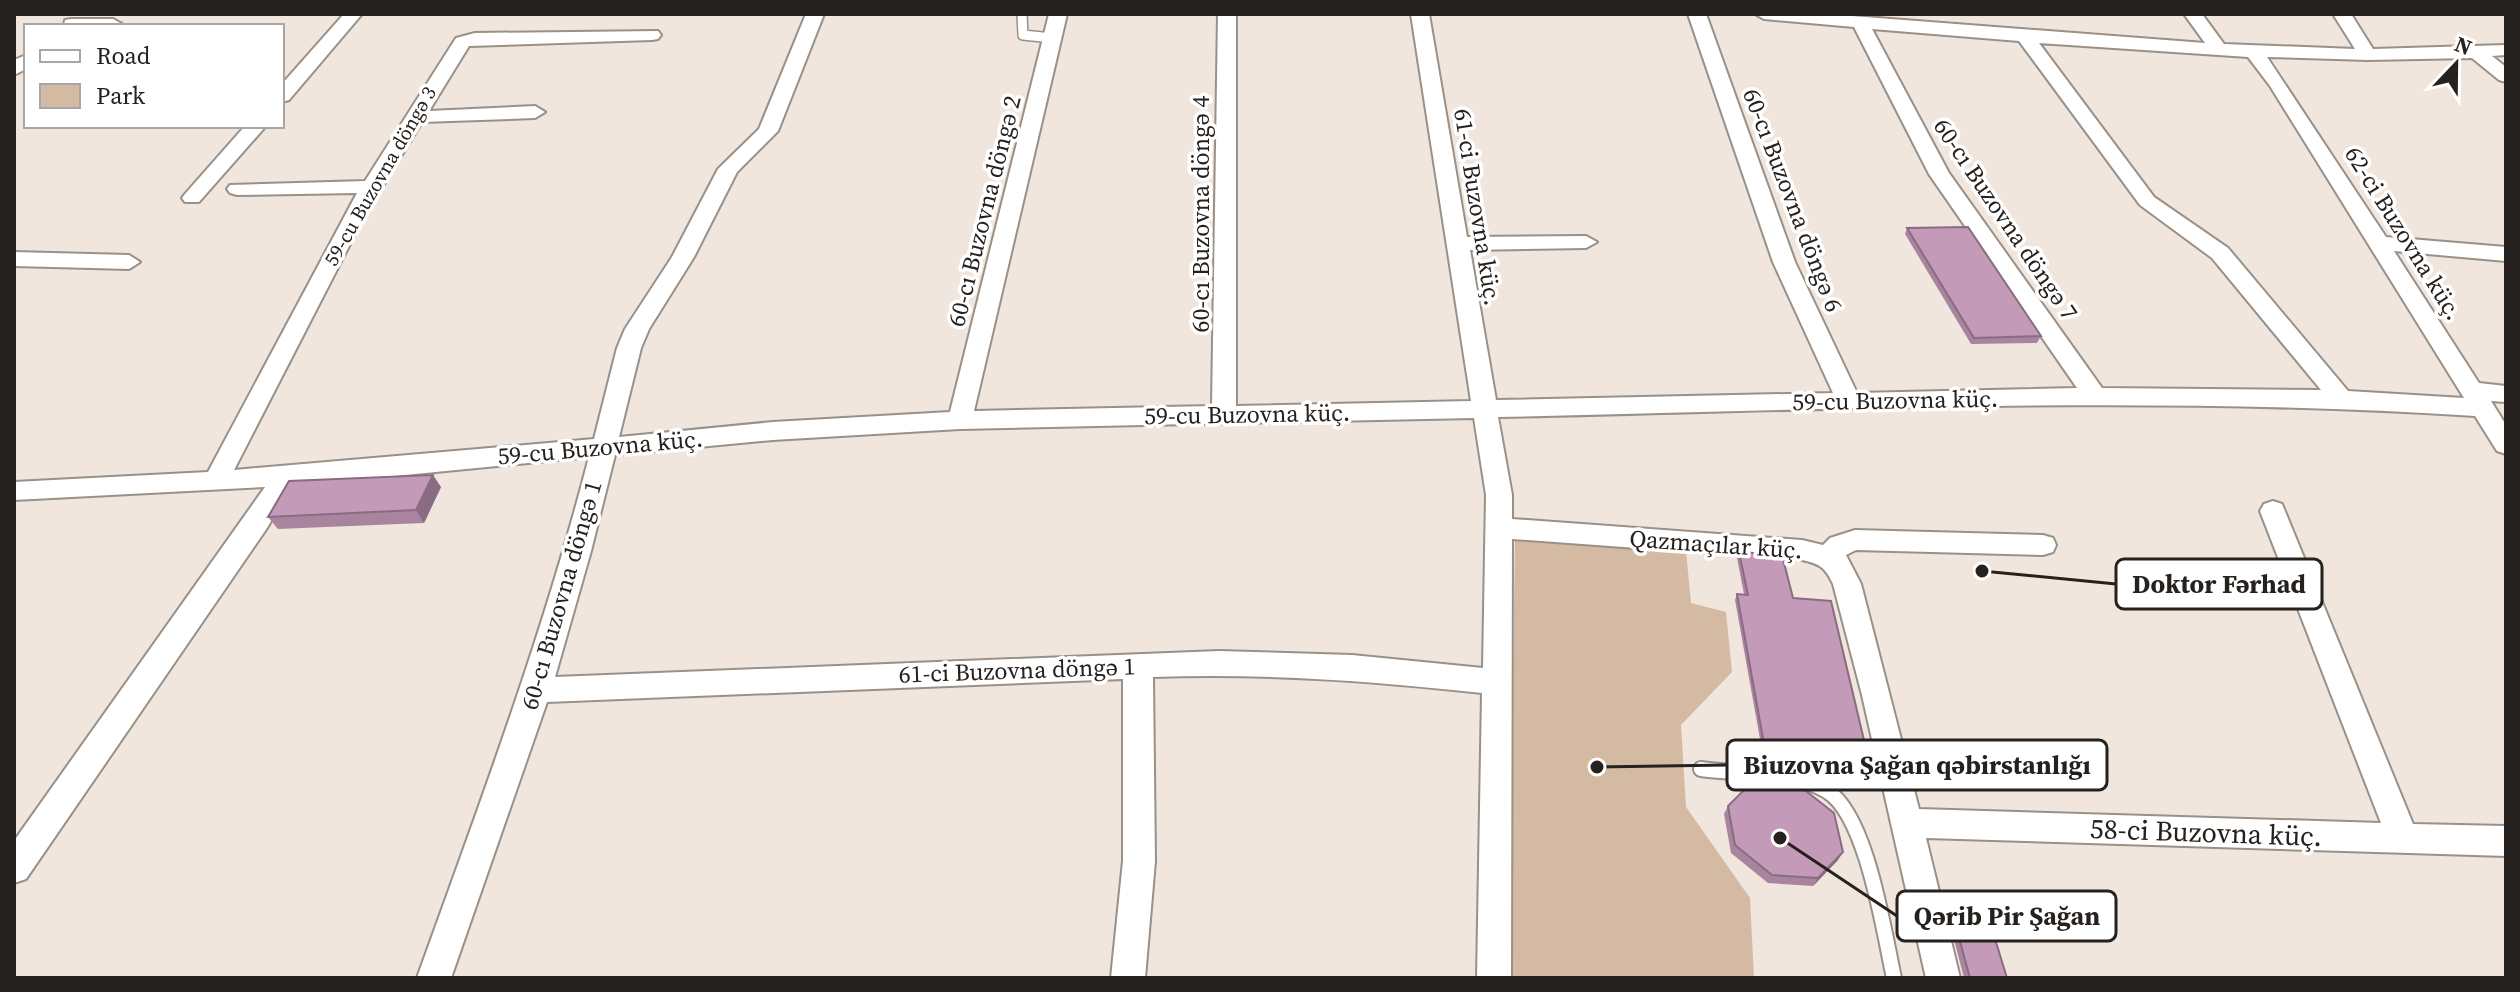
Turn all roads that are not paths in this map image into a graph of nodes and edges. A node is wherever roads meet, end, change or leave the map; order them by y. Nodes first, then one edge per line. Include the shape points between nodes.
1 (353, 14) edge
2 (815, 14) edge
3 (1022, 14) edge
4 (1058, 14) edge
5 (1227, 14) edge
6 (1420, 14) edge
7 (1697, 14) edge
8 (1764, 14) edge
9 (1961, 14) edge
10 (2193, 14) edge
11 (2342, 14) edge
12 (74, 21) edge
13 (1860, 22) junction
14 (113, 24) edge
15 (1969, 33) junction
16 (652, 35) dead end
17 (1052, 38) junction
18 (2026, 38) junction
19 (2219, 50) junction
20 (2506, 50) edge
21 (2254, 52) junction
22 (2477, 53) junction
23 (2368, 55) junction
24 (2506, 76) edge
25 (284, 94) edge
26 (535, 112) dead end
27 (414, 117) junction
28 (254, 128) edge
29 (372, 187) junction
30 (237, 189) dead end
31 (192, 198) dead end
32 (1586, 242) dead end
33 (2379, 243) junction
34 (1458, 244) junction
35 (2506, 254) edge
36 (14, 259) edge
37 (129, 262) dead end
38 (2506, 394) edge
39 (2095, 396) junction
40 (2341, 399) junction
41 (2477, 399) junction
42 (1849, 401) junction
43 (1485, 408) junction
44 (1224, 414) junction
45 (960, 420) junction
46 (2506, 445) edge
47 (601, 448) junction
48 (284, 477) junction
49 (215, 482) junction
50 (14, 491) edge
51 (2273, 511) dead end
52 (1499, 528) junction
53 (2043, 545) dead end
54 (1828, 556) junction
55 (1138, 665) junction
56 (1497, 682) junction
57 (536, 690) junction
58 (1701, 769) dead end
59 (1906, 823) junction
60 (2403, 838) junction
61 (2506, 841) edge
62 (14, 868) edge
63 (434, 978) edge
64 (1128, 978) edge
65 (1494, 978) edge
66 (1894, 978) edge
67 (1943, 978) edge

1 - 25 street
2 - 47 street, 60-cı Buzovna döngə 1 via 768,131 728,169 683,257 637,329
3 - 17 lane via 1023,35
4 - 17 street, 60-cı Buzovna döngə 2
5 - 44 street, 60-cı Buzovna döngə 4
6 - 34 street, 61-ci Buzovna küç.
7 - 42 street, 60-cı Buzovna döngə 6 via 1784,262
8 - 13 street
9 - 15 street
10 - 19 street
11 - 23 street
12 - 14 street
13 - 15 street
13 - 39 street, 60-cı Buzovna döngə 7 via 1939,174
15 - 18 street
16 - 27 street, 59-cu Buzovna döngə 3 via 467,39 441,70
17 - 45 street, 60-cı Buzovna döngə 2
18 - 19 street
18 - 40 street via 2147,201 2220,253
19 - 21 street
20 - 22 street
21 - 23 street
21 - 33 street, 62-ci Buzovna küç.
22 - 23 street
22 - 24 street
26 - 27 street
27 - 29 street, 59-cu Buzovna döngə 3
28 - 31 street
29 - 30 street
29 - 49 street, 59-cu Buzovna döngə 3
32 - 34 street
33 - 35 street
33 - 41 street, 62-ci Buzovna küç.
34 - 43 street, 61-ci Buzovna küç.
36 - 37 street
38 - 41 street, 59-cu Buzovna küç.
39 - 40 street, 59-cu Buzovna küç.
39 - 42 street, 59-cu Buzovna küç.
40 - 41 street, 59-cu Buzovna küç.
41 - 46 street, 62-ci Buzovna küç.
42 - 43 street, 59-cu Buzovna küç.
43 - 44 street, 59-cu Buzovna küç.
43 - 52 street, 61-ci Buzovna küç.
44 - 45 street, 59-cu Buzovna küç.
45 - 47 street, 59-cu Buzovna küç.
47 - 48 street, 59-cu Buzovna küç.
47 - 57 street, 60-cı Buzovna döngə 1 via 578,551
48 - 49 street, 59-cu Buzovna küç.
48 - 62 street
49 - 50 street, 59-cu Buzovna küç.
51 - 60 street
52 - 54 street, Qazmaçılar küç.
52 - 56 street, 61-ci Buzovna küç.
53 - 54 street via 1855,540
54 - 59 street, Qazmaçılar küç. via 1847,584
55 - 56 street, 61-ci Buzovna döngə 1 via 1323,666
55 - 57 street, 61-ci Buzovna döngə 1
55 - 64 street via 1139,870
56 - 65 street, 61-ci Buzovna küç.
57 - 63 street, 60-cı Buzovna döngə 1
58 - 66 lane via 1812,784 1844,803 1861,843
59 - 60 street, 58-ci Buzovna küç.
59 - 67 street, Qazmaçılar küç.
60 - 61 street, 58-ci Buzovna küç.

